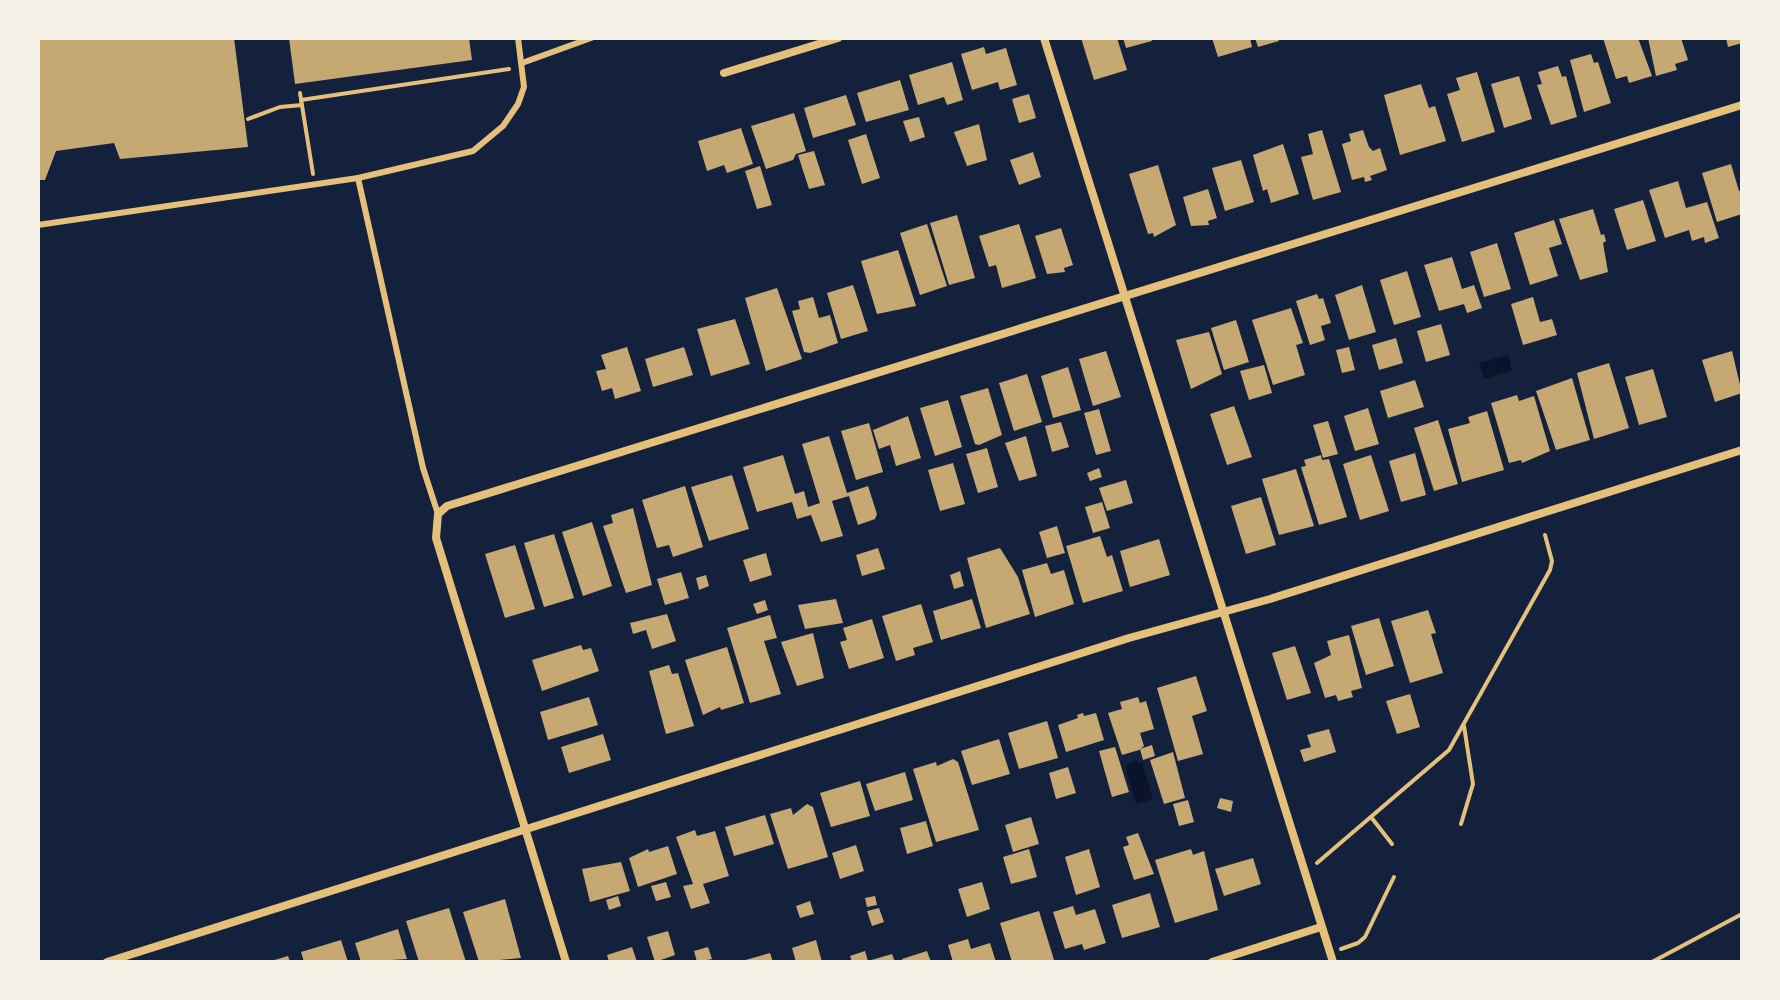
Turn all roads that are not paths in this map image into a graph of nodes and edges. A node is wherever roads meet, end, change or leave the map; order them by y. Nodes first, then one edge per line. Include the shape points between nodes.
1 (518, 38) edge
2 (591, 38) edge
3 (838, 38) edge
4 (1044, 38) edge
5 (522, 65) junction
6 (724, 73) dead end
7 (1742, 105) edge
8 (358, 178) junction
9 (38, 225) edge
10 (1126, 296) junction
11 (1742, 450) edge
12 (438, 514) junction
13 (1224, 611) junction
14 (525, 829) junction
15 (1321, 927) junction
16 (1332, 957) edge
17 (107, 962) edge
18 (566, 962) edge
19 (1212, 962) edge

1 - 5 lane
2 - 5 lane
3 - 6 street
4 - 10 street
5 - 8 lane via 524,87 518,104 503,126 473,151
7 - 10 street
8 - 9 lane
8 - 12 lane
10 - 12 street via 447,506
10 - 13 street
11 - 13 street
12 - 14 street via 436,538
13 - 14 street
13 - 15 street
14 - 17 street
14 - 18 street
15 - 16 street
15 - 19 street

